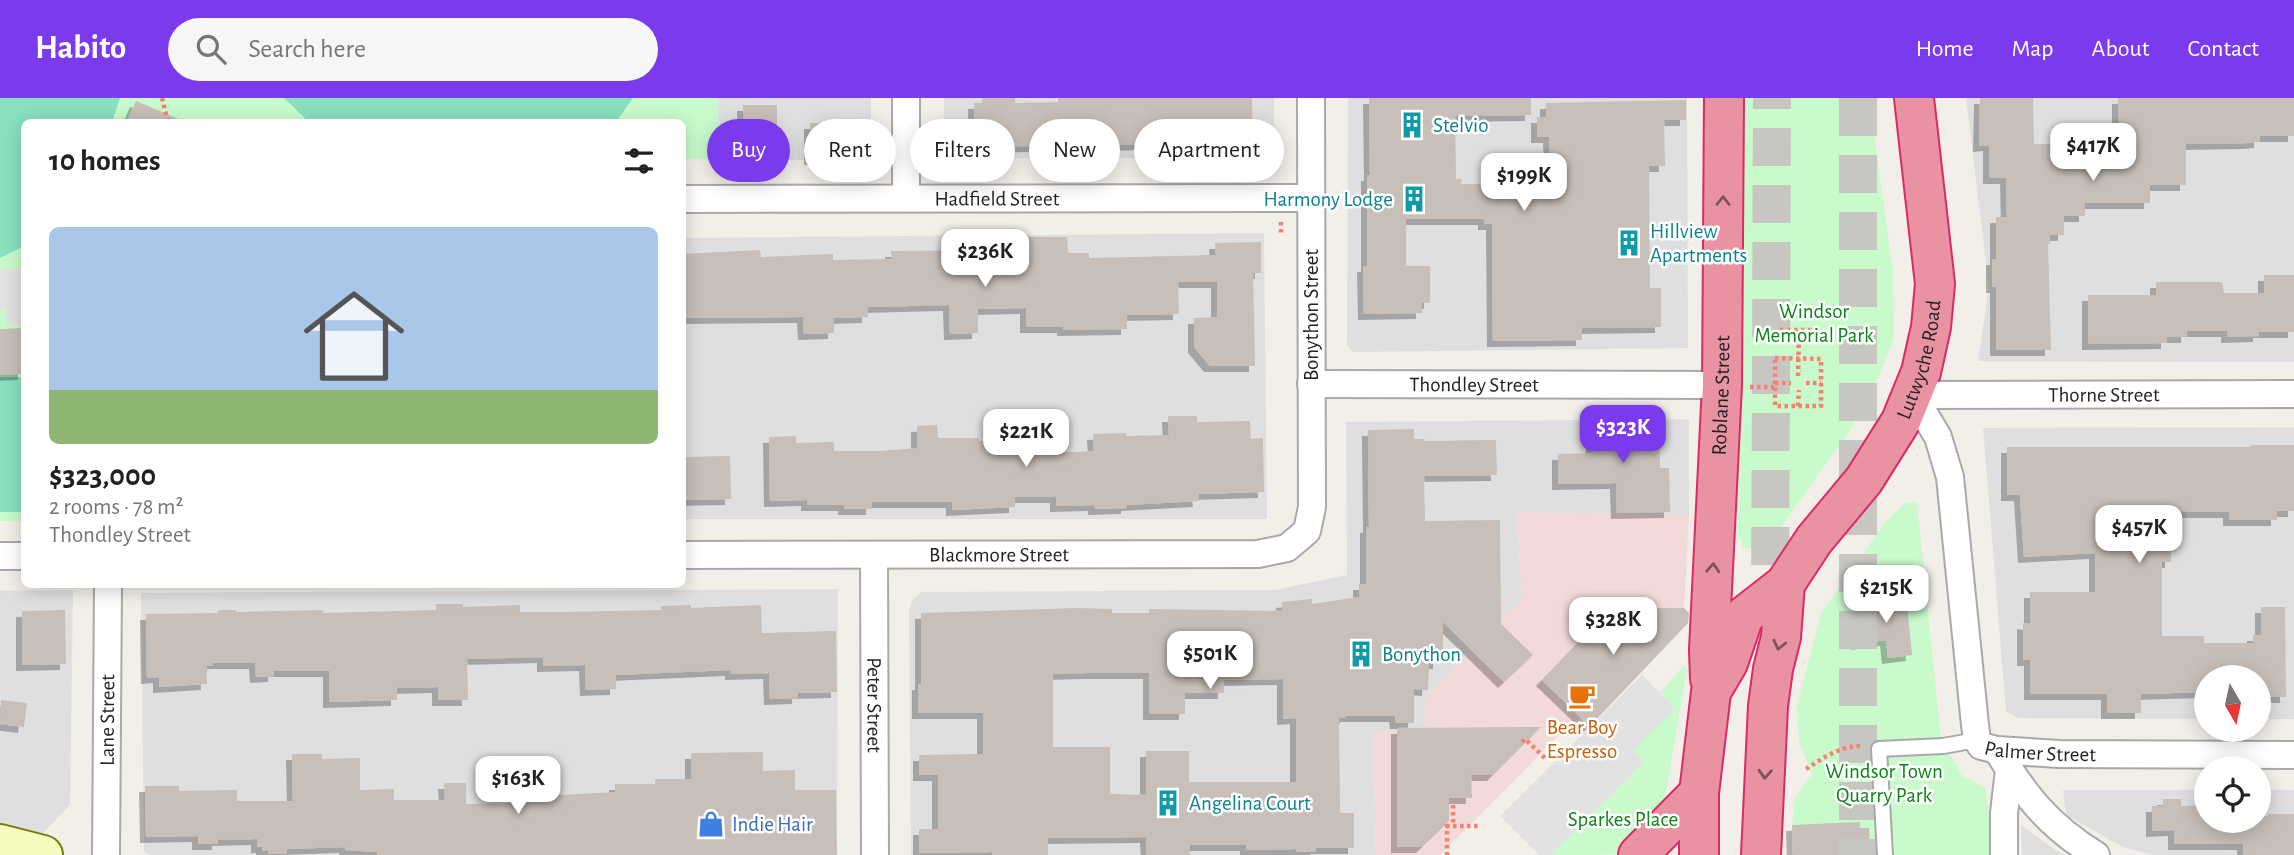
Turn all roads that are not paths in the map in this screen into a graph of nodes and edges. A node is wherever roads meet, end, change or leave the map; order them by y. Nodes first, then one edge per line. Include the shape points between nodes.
1 (906, 98) edge
2 (1311, 98) edge
3 (1724, 98) edge
4 (1914, 98) edge
5 (906, 197) junction
6 (1312, 198) junction
7 (686, 200) edge
8 (1311, 384) junction
9 (1721, 384) junction
10 (2294, 394) edge
11 (1913, 395) junction
12 (1307, 531) joint
13 (686, 555) edge
14 (874, 555) junction
15 (0, 556) edge
16 (21, 556) edge
17 (1785, 584) junction
18 (108, 588) edge
19 (1711, 692) junction
20 (1994, 753) junction
21 (2294, 755) edge
22 (1699, 793) junction
23 (0, 844) edge
24 (43, 855) edge
25 (106, 855) edge
26 (875, 855) edge
27 (1638, 855) edge
28 (1699, 855) edge
29 (1761, 855) edge
30 (1885, 855) edge
31 (2004, 855) edge
32 (2096, 855) edge

1 - 5 street
2 - 6 street, Bonython Street
9 -> 3 highway, Roblane Street
4 - 11 highway, Lutwyche Road via 1934,302 1927,349
5 - 6 street, Hadfield Street
5 - 7 street, Hadfield Street
6 - 8 street, Bonython Street
8 - 9 street, Thondley Street
8 - 12 street, Bonython Street via 1312,507
19 -> 9 highway, Roblane Street
10 - 11 street, Thorne Street
11 - 17 highway, Lutwyche Road via 1878,460
11 - 20 street, Palmer Street via 1938,437 1950,477
12 - 14 street, Blackmore Street via 1287,548 1258,554
13 - 14 street, Blackmore Street
14 - 26 street, Peter Street
15 - 16 street
17 - 19 highway, Lutwyche Road via 1744,616 1728,663
17 -> 29 highway, Lutwyche Road via 1768,706
18 - 25 street, Lane Street
19 - 22 highway, Lutwyche Road
20 - 21 street, Palmer Street
20 - 30 lane via 1943,747 1879,749
20 - 31 street via 2004,813
20 - 32 street via 2047,818
22 - 27 highway
22 - 28 highway, Lutwyche Road
23 - 24 main road

